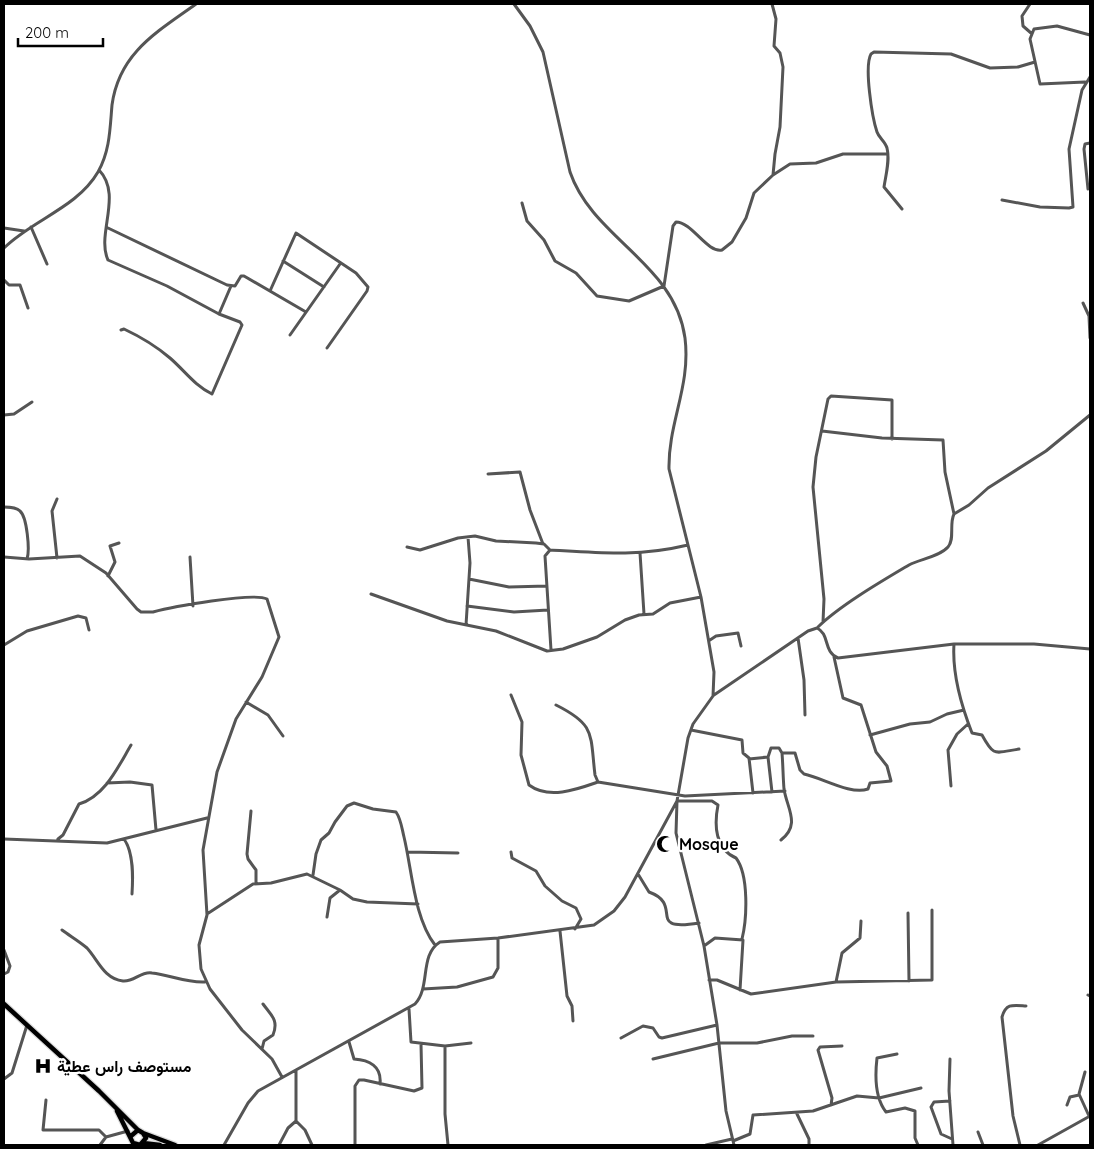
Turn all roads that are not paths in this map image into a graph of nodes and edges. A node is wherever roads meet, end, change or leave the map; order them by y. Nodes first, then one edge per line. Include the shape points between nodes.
1 (196, 4) edge
2 (514, 4) edge
3 (772, 4) edge
4 (1030, 4) edge
5 (1031, 34) junction
6 (1090, 35) edge
7 (1035, 62) junction
8 (1090, 77) edge
9 (1086, 82) junction
10 (1090, 143) edge
11 (888, 154) junction
12 (99, 170) junction
13 (773, 175) junction
14 (1088, 189) dead end
15 (1002, 200) dead end
16 (522, 203) dead end
17 (902, 209) dead end
18 (31, 227) junction
19 (4, 228) edge
20 (108, 228) junction
21 (24, 231) junction
22 (4, 248) edge
23 (283, 261) junction
24 (47, 264) dead end
25 (340, 264) junction
26 (4, 280) edge
27 (231, 286) junction
28 (664, 286) junction
29 (324, 287) junction
30 (270, 291) junction
31 (1083, 303) dead end
32 (28, 308) dead end
33 (306, 312) junction
34 (220, 314) junction
35 (120, 330) dead end
36 (290, 334) dead end
37 (1090, 338) edge
38 (327, 348) dead end
39 (32, 402) dead end
40 (4, 415) edge
41 (1090, 415) edge
42 (822, 431) junction
43 (892, 439) junction
44 (488, 474) dead end
45 (57, 498) dead end
46 (4, 507) edge
47 (954, 514) junction
48 (468, 537) junction
49 (119, 543) dead end
50 (544, 544) junction
51 (688, 545) junction
52 (407, 547) dead end
53 (550, 550) junction
54 (640, 553) junction
55 (4, 557) edge
56 (190, 557) dead end
57 (57, 558) junction
58 (27, 559) junction
59 (108, 576) junction
60 (469, 579) junction
61 (547, 586) junction
62 (371, 594) dead end
63 (701, 597) junction
64 (193, 606) junction
65 (467, 606) junction
66 (548, 610) junction
67 (644, 614) junction
68 (823, 622) junction
69 (466, 625) junction
70 (817, 628) junction
71 (89, 630) dead end
72 (798, 638) junction
73 (710, 640) junction
74 (954, 644) junction
75 (4, 645) edge
76 (741, 646) dead end
77 (1090, 649) edge
78 (551, 650) junction
79 (834, 657) junction
80 (714, 685) junction
81 (722, 689) junction
82 (511, 695) dead end
83 (713, 696) junction
84 (246, 702) junction
85 (556, 705) dead end
86 (964, 710) junction
87 (805, 715) dead end
88 (968, 724) junction
89 (691, 730) junction
90 (870, 735) junction
91 (283, 736) dead end
92 (131, 745) dead end
93 (1019, 749) dead end
94 (782, 752) junction
95 (768, 757) junction
96 (749, 759) junction
97 (598, 782) junction
98 (107, 783) junction
99 (951, 786) dead end
100 (784, 791) junction
101 (772, 792) junction
102 (754, 793) junction
103 (678, 796) junction
104 (676, 801) junction
105 (252, 811) dead end
106 (207, 818) junction
107 (156, 830) junction
108 (4, 839) edge
109 (124, 839) junction
110 (57, 840) junction
111 (781, 840) dead end
112 (408, 852) junction
113 (511, 852) dead end
114 (458, 853) dead end
115 (638, 874) junction
116 (313, 876) junction
117 (256, 883) junction
118 (340, 890) junction
119 (132, 894) dead end
120 (418, 904) junction
121 (932, 910) dead end
122 (908, 913) dead end
123 (207, 915) junction
124 (327, 917) dead end
125 (861, 921) dead end
126 (699, 923) junction
127 (574, 929) junction
128 (62, 930) dead end
129 (560, 932) junction
130 (498, 938) junction
131 (742, 939) junction
132 (435, 945) junction
133 (704, 946) junction
134 (4, 950) edge
135 (4, 974) edge
136 (709, 980) junction
137 (909, 981) junction
138 (206, 982) junction
139 (836, 982) junction
140 (423, 989) junction
141 (740, 990) junction
142 (262, 1004) dead end
143 (4, 1005) edge
144 (1026, 1006) dead end
145 (409, 1009) junction
146 (573, 1021) dead end
147 (27, 1024) junction
148 (717, 1025) junction
149 (813, 1036) dead end
150 (621, 1038) dead end
151 (349, 1042) junction
152 (471, 1043) dead end
153 (719, 1043) junction
154 (421, 1044) junction
155 (446, 1046) junction
156 (842, 1046) dead end
157 (262, 1049) junction
158 (897, 1054) dead end
159 (653, 1059) dead end
160 (950, 1059) dead end
161 (296, 1070) junction
162 (1085, 1072) dead end
163 (282, 1077) junction
164 (4, 1078) edge
165 (380, 1084) junction
166 (921, 1088) dead end
167 (1079, 1095) junction
168 (879, 1098) junction
169 (46, 1100) dead end
170 (950, 1101) junction
171 (830, 1106) junction
172 (1067, 1106) dead end
173 (115, 1107) junction
174 (797, 1114) junction
175 (1089, 1116) edge
176 (296, 1121) junction
177 (128, 1131) junction
178 (140, 1131) junction
179 (978, 1132) dead end
180 (106, 1136) junction
181 (131, 1136) junction
182 (952, 1139) junction
183 (733, 1142) edge
184 (144, 1144) edge
185 (100, 1145) edge
186 (137, 1145) edge
187 (160, 1145) edge
188 (174, 1145) edge
189 (224, 1145) edge
190 (279, 1145) edge
191 (312, 1145) edge
192 (355, 1145) edge
193 (448, 1145) edge
194 (706, 1145) edge
195 (809, 1145) edge
196 (918, 1145) edge
197 (953, 1145) edge
198 (982, 1145) edge
199 (1020, 1145) edge
200 (1038, 1145) edge

1 - 12 street via 142,45 127,61 116,84 108,144
2 - 28 street via 543,52 576,190 604,225 636,253
3 - 13 street via 776,19 774,46 782,56 783,68 780,127
4 - 5 street via 1022,18 1023,26
5 - 6 street via 1037,28 1052,26
5 - 7 street
7 - 9 street via 1040,85
7 - 11 street via 1018,67 990,68 951,54 874,52 869,57 870,98 877,134 885,142
8 - 9 street
9 - 15 street via 1069,149 1073,207 1040,207
10 - 14 street via 1085,144 1084,149
11 - 13 street via 843,154 816,163 790,164
11 - 17 street via 885,190
12 - 18 street via 75,198
12 - 20 street via 109,185
13 - 28 street via 754,193 746,218 732,242 722,250 714,250 684,224 675,223
16 - 28 street via 527,221 544,240 555,261 576,273 597,296 629,301
18 - 21 street
18 - 24 street
19 - 21 street
20 - 27 street
20 - 34 street via 108,260
21 - 22 street
23 - 25 street via 299,233
23 - 29 street
23 - 30 street
25 - 29 street
25 - 38 street via 356,273 368,289
26 - 32 street via 9,285 20,285
27 - 30 street via 244,276
27 - 34 street
28 - 51 street via 682,324 686,349 685,382 670,449 669,469
29 - 33 street
30 - 33 street
31 - 37 street via 1089,316
33 - 36 street
34 - 35 street via 242,325 212,394 186,377 171,359 145,339 124,328
39 - 40 street via 14,414
41 - 47 street via 1046,452 988,488
42 - 43 street
42 - 43 street via 827,402 832,396 890,399 893,401
42 - 68 street via 813,487 824,599
43 - 47 street via 942,440
44 - 50 street via 520,472 530,510
45 - 57 street via 52,510
46 - 58 street via 16,508 23,515 29,550
47 - 68 street via 951,540 944,550 911,564
48 - 50 street
48 - 52 street via 420,550
48 - 60 street
49 - 59 street via 110,546 115,562
50 - 53 street
51 - 54 street
51 - 63 street
53 - 54 street
53 - 61 street via 545,556
54 - 67 street
55 - 58 street
56 - 64 street
57 - 58 street
57 - 59 street via 80,556
59 - 64 street via 142,612
60 - 61 street via 509,587
60 - 65 street
61 - 66 street
62 - 69 street
63 - 67 street
63 - 73 street
64 - 84 street via 230,598 267,598 280,637 262,677
65 - 66 street via 514,612
65 - 69 street
66 - 78 street
67 - 78 street via 625,620 597,637
68 - 70 street
69 - 78 street via 496,631
70 - 72 street
70 - 79 street
71 - 75 street via 86,618 78,616 27,631
72 - 81 street
72 - 87 street
73 - 76 street via 738,633
73 - 80 street
74 - 77 street via 1034,644
74 - 79 street via 844,659
74 - 86 street via 953,660
79 - 90 street via 843,698 860,705
80 - 81 street
80 - 83 street
81 - 83 street
82 - 97 street via 522,722 521,755 529,785 559,792
83 - 89 street
84 - 91 street via 268,715
84 - 106 street via 219,763
85 - 97 street via 583,721 589,729
86 - 88 street
86 - 90 street via 930,722
88 - 93 street via 972,733 982,735 990,750
88 - 99 street via 957,734 948,750
89 - 96 street via 742,740 743,753
89 - 103 street
90 - 94 street via 876,752 887,766 891,781 872,782 865,790 804,774 795,753
92 - 98 street
94 - 95 street via 779,748 771,748
94 - 100 street
95 - 96 street
95 - 101 street
96 - 102 street
97 - 103 street
98 - 107 street via 152,785
98 - 110 street via 92,800 79,804 63,835
100 - 101 street
100 - 111 street via 793,817 786,836
101 - 102 street
102 - 103 street
103 - 104 street
104 - 115 street
104 - 126 street via 677,843
104 - 131 street via 712,801 718,805 715,826 722,847 728,855 736,858 741,867 746,913
105 - 117 street via 247,854 256,870
106 - 107 street
106 - 123 street via 203,850
107 - 109 street
108 - 110 street via 30,842
109 - 110 street via 93,844
109 - 119 street via 131,863
112 - 114 street
112 - 116 street via 397,813 354,803 342,810 329,833 321,840
112 - 120 street
113 - 127 street via 512,858 536,871 545,886 576,908 581,918
115 - 126 street via 648,892 664,901 667,920 671,924
115 - 127 street via 614,911 594,925
116 - 117 street via 307,874 271,883
116 - 118 street
117 - 123 street
118 - 120 street via 353,899 367,902
118 - 124 street via 330,898
120 - 132 street via 429,938
121 - 137 street via 933,978
122 - 137 street
123 - 138 street via 199,944 201,970
125 - 139 street via 860,938 842,953
126 - 133 street
127 - 129 street
128 - 138 street via 85,947 103,970 120,980 127,981 152,972 186,981
129 - 130 street
129 - 146 street
130 - 132 street via 451,940
130 - 140 street via 498,968 493,977 467,986
131 - 133 street via 715,938
131 - 141 street via 745,942
132 - 140 street via 428,957
133 - 136 street
134 - 135 street via 10,966
136 - 141 street
136 - 148 street
137 - 139 street
138 - 157 street via 242,1030
139 - 141 street via 750,994
140 - 145 street via 419,1000
142 - 157 street via 274,1017 276,1026
143 - 147 main road
144 - 199 street via 1010,1004 1002,1017 1013,1116
145 - 151 street
145 - 154 street via 409,1040
147 - 164 street via 12,1073
147 - 173 main road
148 - 150 street via 662,1038 653,1028 643,1026
148 - 153 street
149 - 153 street via 792,1036 757,1043
151 - 161 street
151 - 165 street via 354,1059 368,1060 376,1067
152 - 155 street
153 - 159 street
153 - 183 street via 722,1089
154 - 155 street
154 - 165 street via 422,1088 414,1091
155 - 193 street
156 - 171 street via 820,1047 818,1050 832,1098
157 - 163 street
158 - 168 street via 877,1058
160 - 170 street
161 - 163 street
161 - 176 street
162 - 167 street
163 - 189 street via 252,1096
165 - 192 street via 359,1080 355,1086
166 - 168 street
167 - 172 street via 1070,1097
167 - 175 street
168 - 171 street via 857,1096
168 - 196 street via 886,1112 906,1108 916,1111 915,1138
169 - 180 street via 43,1130 99,1130
170 - 182 street
170 - 182 street via 934,1102 931,1107 941,1134
171 - 174 street
173 - 177 main road
173 - 178 main road
174 - 183 street via 753,1115 750,1134
174 - 195 street
175 - 200 street
176 - 190 street
176 - 191 street
177 - 180 street
177 - 181 main road
178 - 181 main road
178 - 184 main road via 146,1138
178 - 188 main road
179 - 198 street
180 - 185 street
181 - 186 main road
182 - 197 street
183 - 194 street
184 - 186 main road
184 - 187 main road

